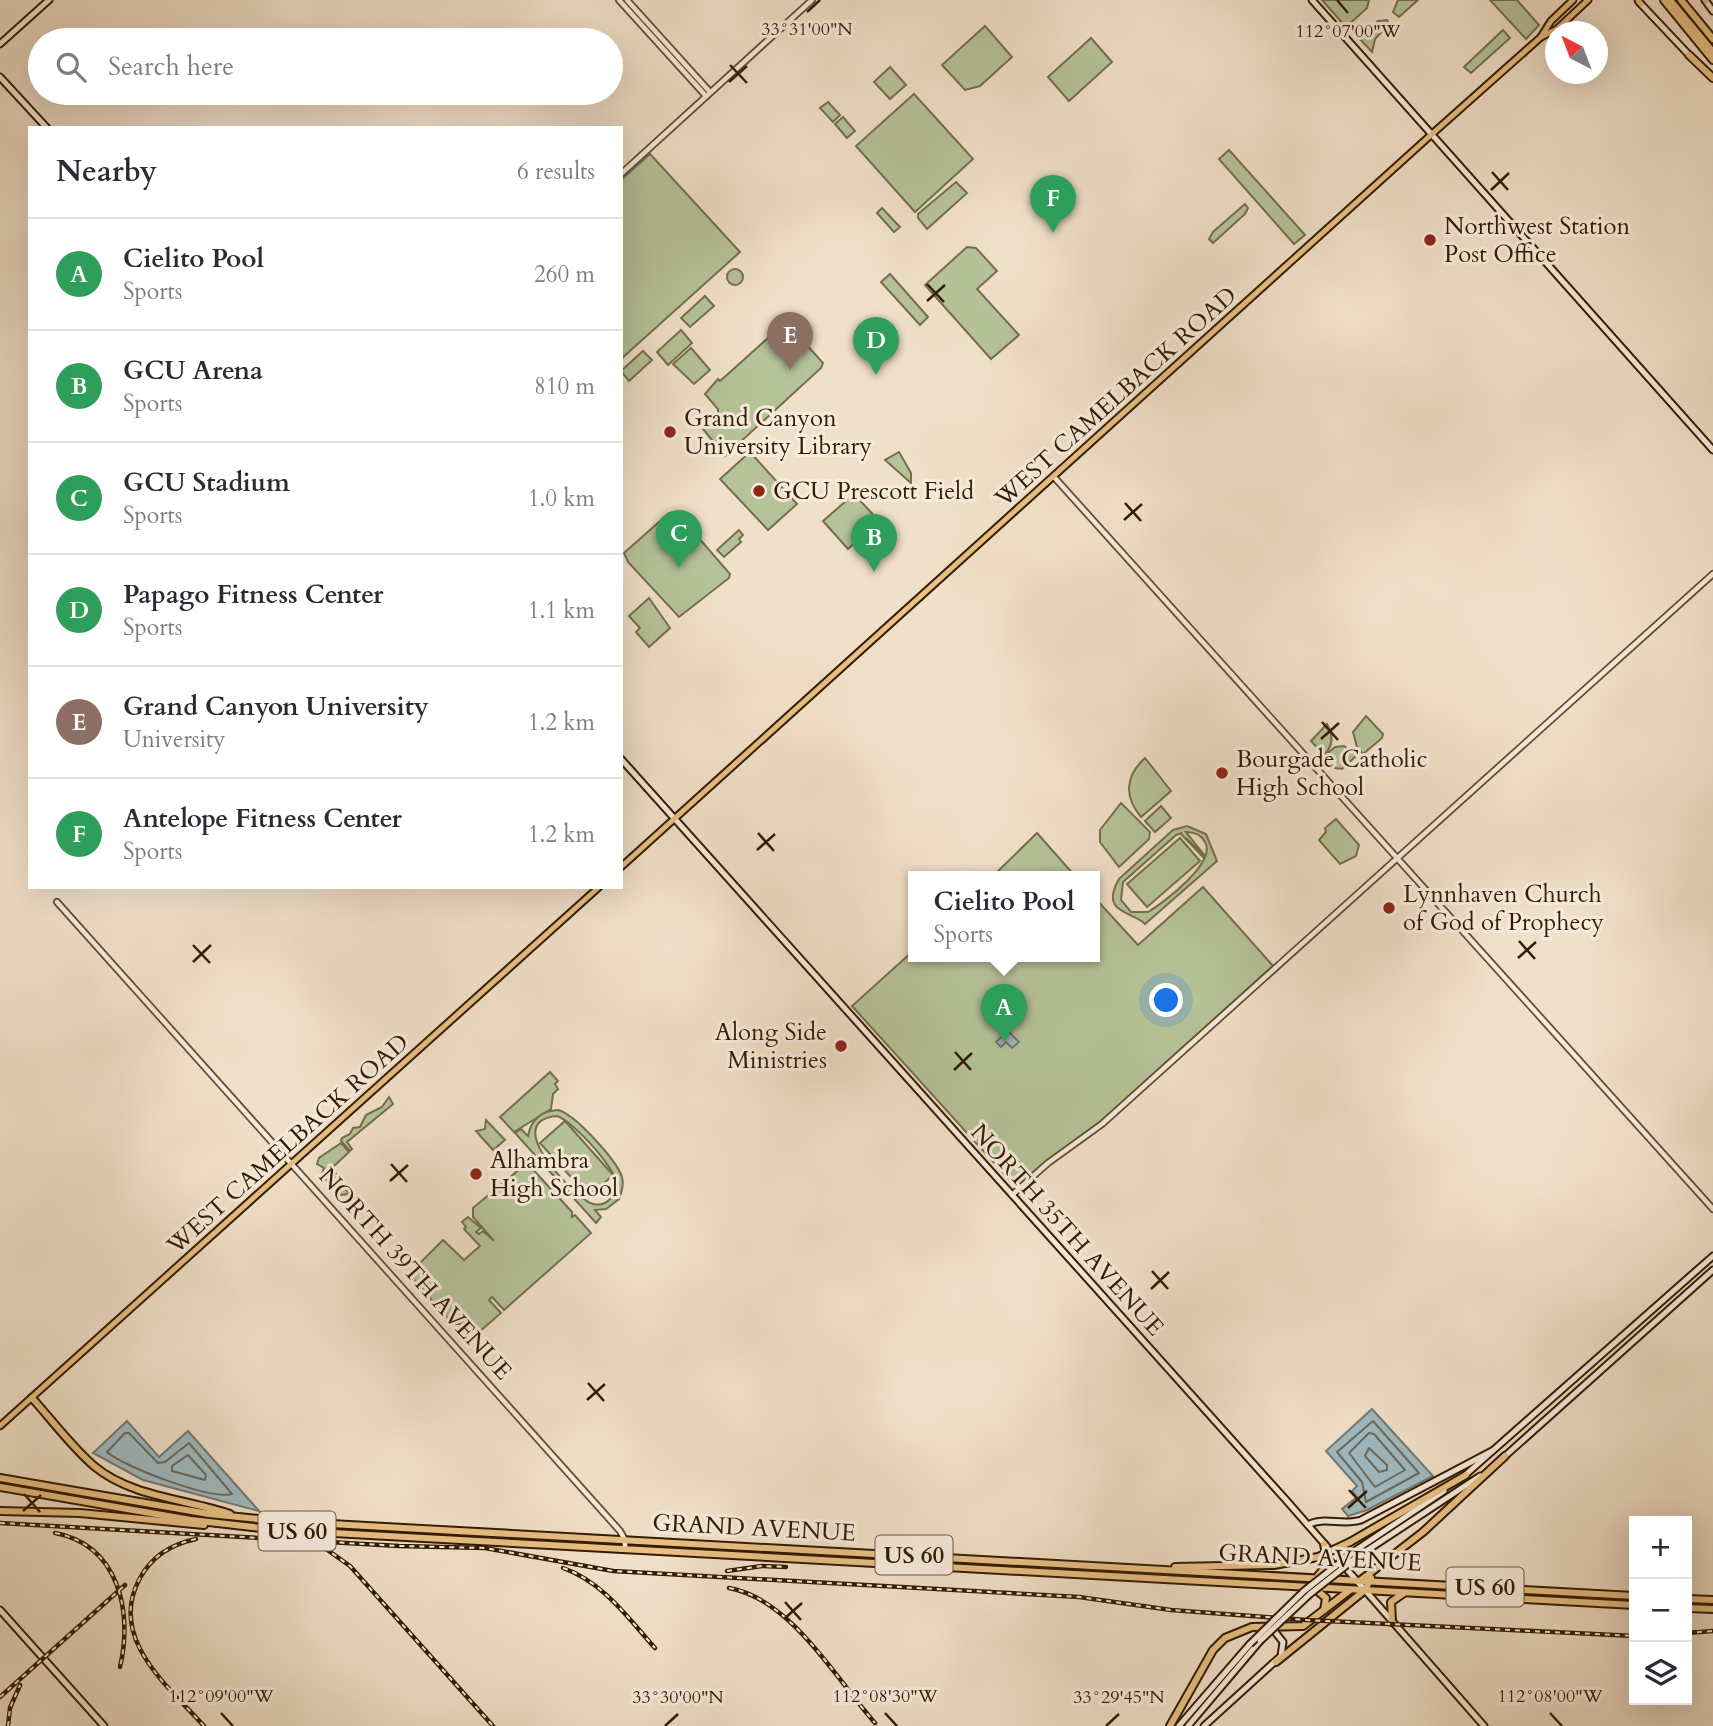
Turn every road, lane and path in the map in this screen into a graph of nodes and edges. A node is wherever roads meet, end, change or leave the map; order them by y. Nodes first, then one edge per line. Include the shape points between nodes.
1 (49, 0) edge
2 (619, 0) edge
3 (627, 0) edge
4 (812, 0) edge
5 (1312, 0) edge
6 (1573, 0) edge
7 (1588, 0) edge
8 (1664, 0) edge
9 (1672, 0) edge
10 (1681, 0) edge
11 (1705, 0) edge
12 (1639, 1) edge
13 (1713, 11) edge
14 (1541, 37) junction
15 (1713, 39) edge
16 (0, 44) edge
17 (1713, 46) edge
18 (1713, 52) edge
19 (1689, 55) joint
20 (1713, 60) edge
21 (0, 77) edge
22 (1713, 79) edge
23 (708, 94) junction
24 (45, 126) edge
25 (1432, 134) junction
26 (623, 172) edge
27 (1713, 450) edge
28 (1054, 477) junction
29 (1713, 574) edge
30 (623, 761) edge
31 (675, 819) junction
32 (1398, 859) junction
33 (623, 865) edge
34 (597, 889) edge
35 (57, 902) dead end
36 (294, 1164) junction
37 (1012, 1195) junction
38 (1713, 1209) edge
39 (1713, 1256) edge
40 (1713, 1269) edge
41 (32, 1398) junction
42 (0, 1426) edge
43 (1498, 1449) junction
44 (1505, 1457) junction
45 (1465, 1475) junction
46 (0, 1478) edge
47 (0, 1487) edge
48 (0, 1511) edge
49 (246, 1518) junction
50 (228, 1525) junction
51 (1308, 1525) junction
52 (625, 1540) junction
53 (1324, 1544) junction
54 (625, 1549) junction
55 (813, 1550) junction
56 (1357, 1553) junction
57 (812, 1559) junction
58 (1382, 1564) junction
59 (1131, 1567) junction
60 (1160, 1569) junction
61 (1372, 1572) junction
62 (1249, 1574) junction
63 (1124, 1576) junction
64 (1314, 1576) junction
65 (1369, 1581) junction
66 (1358, 1582) junction
67 (1394, 1582) junction
68 (1249, 1583) junction
69 (1306, 1586) junction
70 (1350, 1589) junction
71 (1365, 1590) junction
72 (1545, 1590) junction
73 (1410, 1592) junction
74 (1629, 1596) edge
75 (1544, 1599) junction
76 (1692, 1599) edge
77 (1713, 1601) edge
78 (1629, 1605) edge
79 (1692, 1608) edge
80 (1713, 1609) edge
81 (0, 1610) edge
82 (1323, 1613) junction
83 (1392, 1622) junction
84 (1269, 1627) junction
85 (1276, 1662) junction
86 (104, 1726) edge
87 (1170, 1726) edge
88 (1179, 1726) edge
89 (1188, 1726) edge
90 (1204, 1726) edge
91 (1484, 1726) edge

1 - 16 main road
2 - 23 street
3 - 23 street
4 - 23 street
5 - 25 main road
6 - 14 main road, WEST CAMELBACK ROAD
7 - 14 main road, WEST CAMELBACK ROAD via 1562,25
8 - 20 highway
9 - 17 highway
9 - 18 highway
10 - 15 highway
11 - 13 main road
12 - 19 main road
14 - 25 main road, WEST CAMELBACK ROAD
19 - 22 highway
21 - 24 main road
23 - 26 street
25 - 27 main road
25 - 28 main road, WEST CAMELBACK ROAD
28 - 31 main road, WEST CAMELBACK ROAD
28 - 32 street
29 - 32 street
30 - 31 main road, NORTH 35TH AVENUE
31 - 33 main road, WEST CAMELBACK ROAD
31 - 37 main road, NORTH 35TH AVENUE
32 - 37 street via 1102,1125
32 - 38 street
34 - 36 main road, WEST CAMELBACK ROAD
35 - 36 street, NORTH 39TH AVENUE
36 - 41 main road, WEST CAMELBACK ROAD
36 - 52 street, NORTH 39TH AVENUE
37 - 51 main road, NORTH 35TH AVENUE
39 - 43 main road
40 - 44 main road
41 - 42 main road, WEST CAMELBACK ROAD
41 - 49 highway via 107,1475 138,1489
43 - 45 main road
43 - 51 main road via 1361,1520 1344,1524 1317,1520
44 - 56 main road
44 - 58 highway
45 - 56 main road
45 - 60 highway, bridge via 1318,1557 1274,1565
46 - 49 highway, GRAND AVENUE / US 60
47 - 50 highway, GRAND AVENUE / US 60
48 - 50 highway
49 - 52 highway, GRAND AVENUE / US 60
50 - 54 highway, GRAND AVENUE / US 60
51 - 53 main road, NORTH 35TH AVENUE
52 - 54 street
52 - 55 highway, GRAND AVENUE / US 60
53 - 64 highway via 1327,1566
53 - 66 main road, NORTH 35TH AVENUE
54 - 57 highway, GRAND AVENUE / US 60
55 - 57 highway
55 - 59 highway, GRAND AVENUE / US 60
56 - 88 main road, bridge via 1304,1591 1250,1644
56 - 89 main road, bridge via 1260,1642
57 - 63 highway, GRAND AVENUE / US 60
58 - 61 highway
58 - 67 highway via 1383,1576
59 - 60 highway, GRAND AVENUE / US 60
59 - 63 highway
60 - 62 highway, GRAND AVENUE / US 60
61 - 65 highway
61 - 66 highway
62 - 64 highway, GRAND AVENUE / US 60
62 - 68 highway
63 - 68 highway, GRAND AVENUE / US 60
64 - 66 highway, GRAND AVENUE / US 60
65 - 66 highway, GRAND AVENUE / US 60
65 - 67 highway, GRAND AVENUE / US 60
65 - 71 highway
66 - 70 highway
66 - 71 main road, NORTH 35TH AVENUE
67 - 72 highway, GRAND AVENUE / US 60
68 - 69 highway, GRAND AVENUE / US 60
69 - 70 highway, GRAND AVENUE / US 60
69 - 82 highway via 1324,1595
70 - 71 highway, GRAND AVENUE / US 60
70 - 82 highway
71 - 73 highway, GRAND AVENUE / US 60
71 - 83 main road, NORTH 35TH AVENUE
71 - 85 highway
72 - 74 highway, GRAND AVENUE / US 60
72 - 75 highway
73 - 75 highway, GRAND AVENUE / US 60
73 - 83 highway via 1393,1599
75 - 78 highway, GRAND AVENUE / US 60
76 - 77 highway
79 - 80 highway
81 - 86 main road
82 - 84 highway via 1298,1627
83 - 91 main road, NORTH 35TH AVENUE
84 - 85 main road via 1283,1642 1283,1654
84 - 87 highway via 1241,1629 1220,1642
85 - 90 main road

